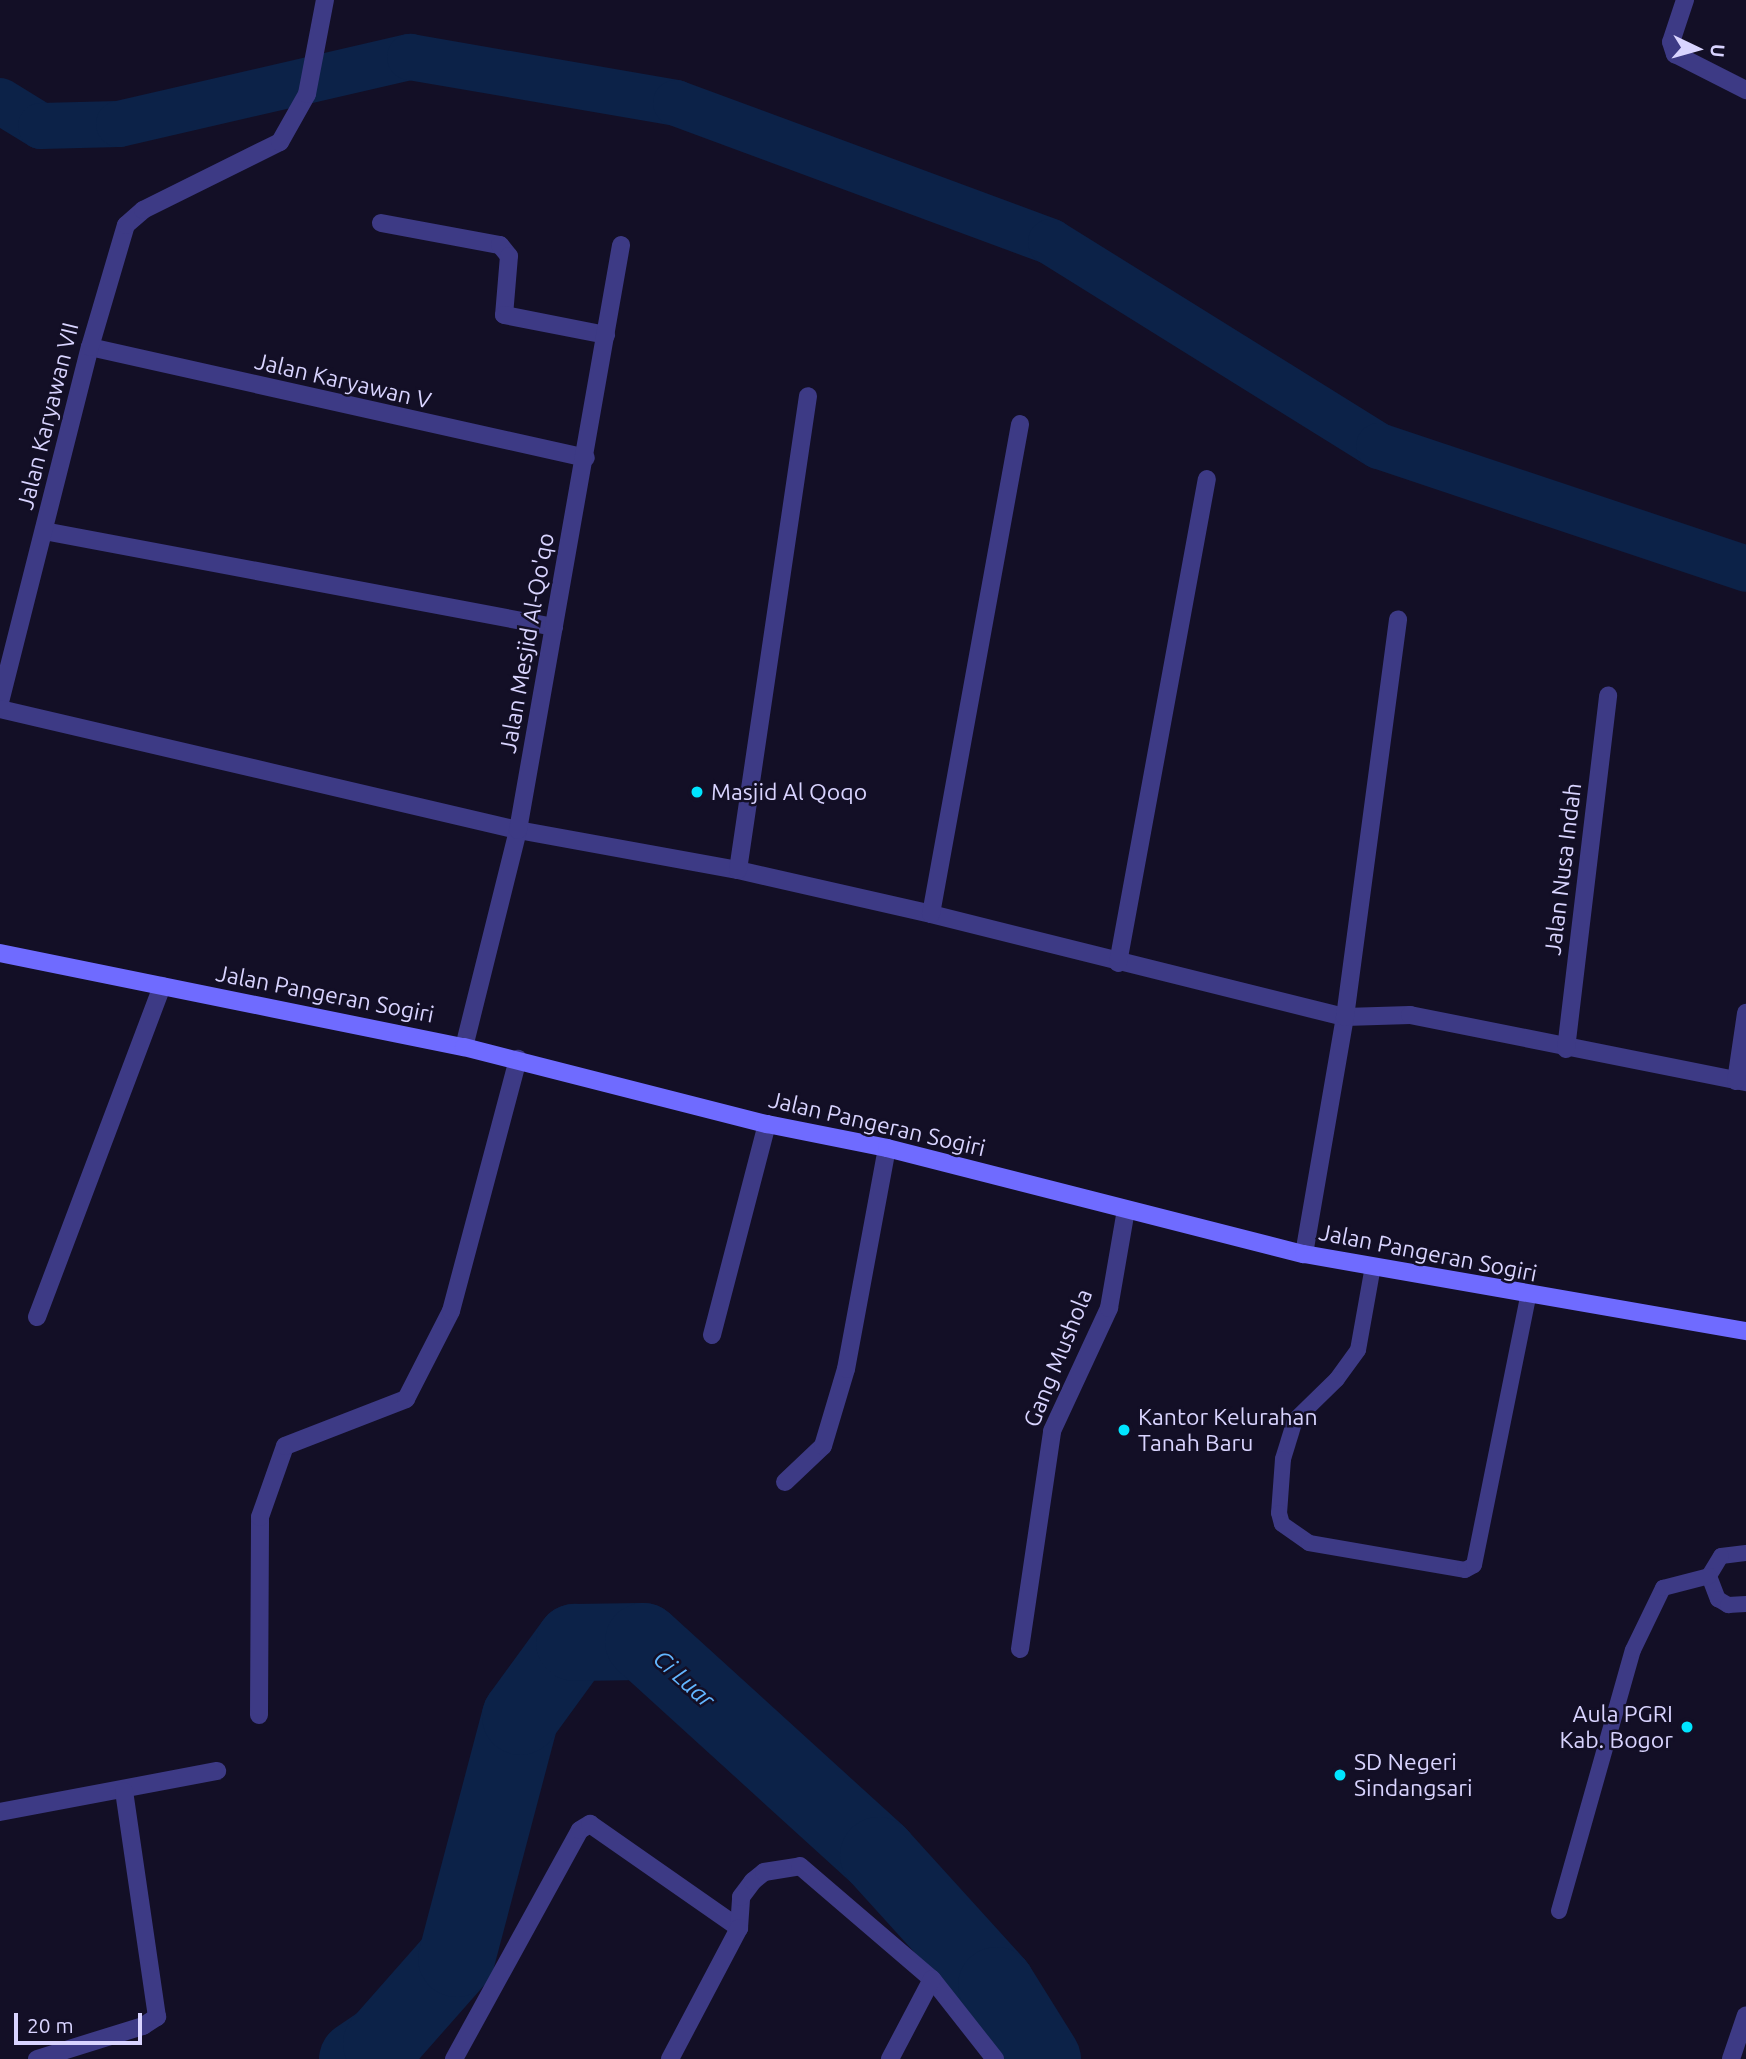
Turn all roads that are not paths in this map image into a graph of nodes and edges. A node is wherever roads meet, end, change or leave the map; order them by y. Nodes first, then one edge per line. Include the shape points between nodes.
1 (325, 0) edge
2 (1685, 0) edge
3 (1746, 90) edge
4 (381, 223) dead end
5 (621, 245) dead end
6 (606, 335) junction
7 (90, 347) junction
8 (808, 397) dead end
9 (1020, 424) dead end
10 (586, 458) junction
11 (1207, 479) dead end
12 (44, 531) junction
13 (1398, 620) dead end
14 (554, 627) junction
15 (1608, 695) dead end
16 (0, 702) edge
17 (0, 709) edge
18 (518, 830) junction
19 (738, 870) junction
20 (931, 914) junction
21 (0, 953) edge
22 (1118, 963) junction
23 (162, 985) junction
24 (1746, 1013) edge
25 (1345, 1017) junction
26 (464, 1047) junction
27 (1566, 1049) junction
28 (518, 1059) junction
29 (1741, 1082) edge
30 (767, 1124) junction
31 (887, 1147) junction
32 (1126, 1210) junction
33 (1304, 1254) junction
34 (1373, 1266) junction
35 (1528, 1297) junction
36 (37, 1317) dead end
37 (1746, 1331) edge
38 (712, 1335) dead end
39 (785, 1482) dead end
40 (1746, 1551) edge
41 (1709, 1576) junction
42 (1746, 1604) edge
43 (1020, 1649) dead end
44 (259, 1715) dead end
45 (217, 1771) dead end
46 (124, 1791) junction
47 (0, 1811) edge
48 (1559, 1912) dead end
49 (739, 1928) junction
50 (932, 1979) junction
51 (1746, 2015) edge
52 (37, 2059) edge
53 (454, 2059) edge
54 (670, 2059) edge
55 (890, 2059) edge
56 (995, 2059) edge
57 (1731, 2059) edge

1 - 7 street, Jalan Karyawan VII via 307,94 280,142 143,210 126,225
2 - 3 street via 1671,42 1675,54
4 - 6 street via 500,245 509,256 504,314
5 - 6 street, Jalan Mesjid Al-Qo'qo
6 - 10 street, Jalan Mesjid Al-Qo'qo
7 - 10 street, Jalan Karyawan V
7 - 12 street, Jalan Karyawan VII
8 - 19 street
9 - 20 street
10 - 14 street, Jalan Mesjid Al-Qo'qo
11 - 22 street
12 - 14 street
12 - 16 street, Jalan Karyawan VII
13 - 25 street
14 - 18 street, Jalan Mesjid Al-Qo'qo
15 - 27 street, Jalan Nusa Indah
17 - 18 street
18 - 19 street
18 - 26 street, Jalan Mesjid Al-Qo'qo
19 - 20 street
20 - 22 street
21 - 23 street, Jalan Pangeran Sogiri
22 - 25 street
23 - 26 street, Jalan Pangeran Sogiri
23 - 36 street
24 - 29 street
25 - 27 street via 1410,1014
25 - 33 street
26 - 28 street, Jalan Pangeran Sogiri
27 - 29 street
28 - 30 street, Jalan Pangeran Sogiri
28 - 44 street via 452,1311 406,1399 285,1446 260,1517
30 - 31 street, Jalan Pangeran Sogiri
30 - 38 street
31 - 32 street, Jalan Pangeran Sogiri
31 - 39 street via 846,1369 823,1446
32 - 33 street, Jalan Pangeran Sogiri
32 - 43 street, Gang Mushola via 1109,1308 1052,1431
33 - 34 street, Jalan Pangeran Sogiri
34 - 35 street, Jalan Pangeran Sogiri
34 - 35 lane via 1358,1350 1337,1379 1295,1420 1283,1459 1282,1524 1309,1544 1465,1570 1474,1565
35 - 37 street, Jalan Pangeran Sogiri
40 - 41 lane via 1721,1556
41 - 42 lane via 1718,1599 1728,1605
41 - 48 lane via 1663,1588 1633,1650
45 - 46 street
46 - 47 street
46 - 52 street via 157,2017 143,2026
49 - 50 street via 741,1897 753,1881 764,1872 800,1866
49 - 53 street via 587,1824
49 - 54 street
50 - 55 street
50 - 56 street
51 - 57 street

